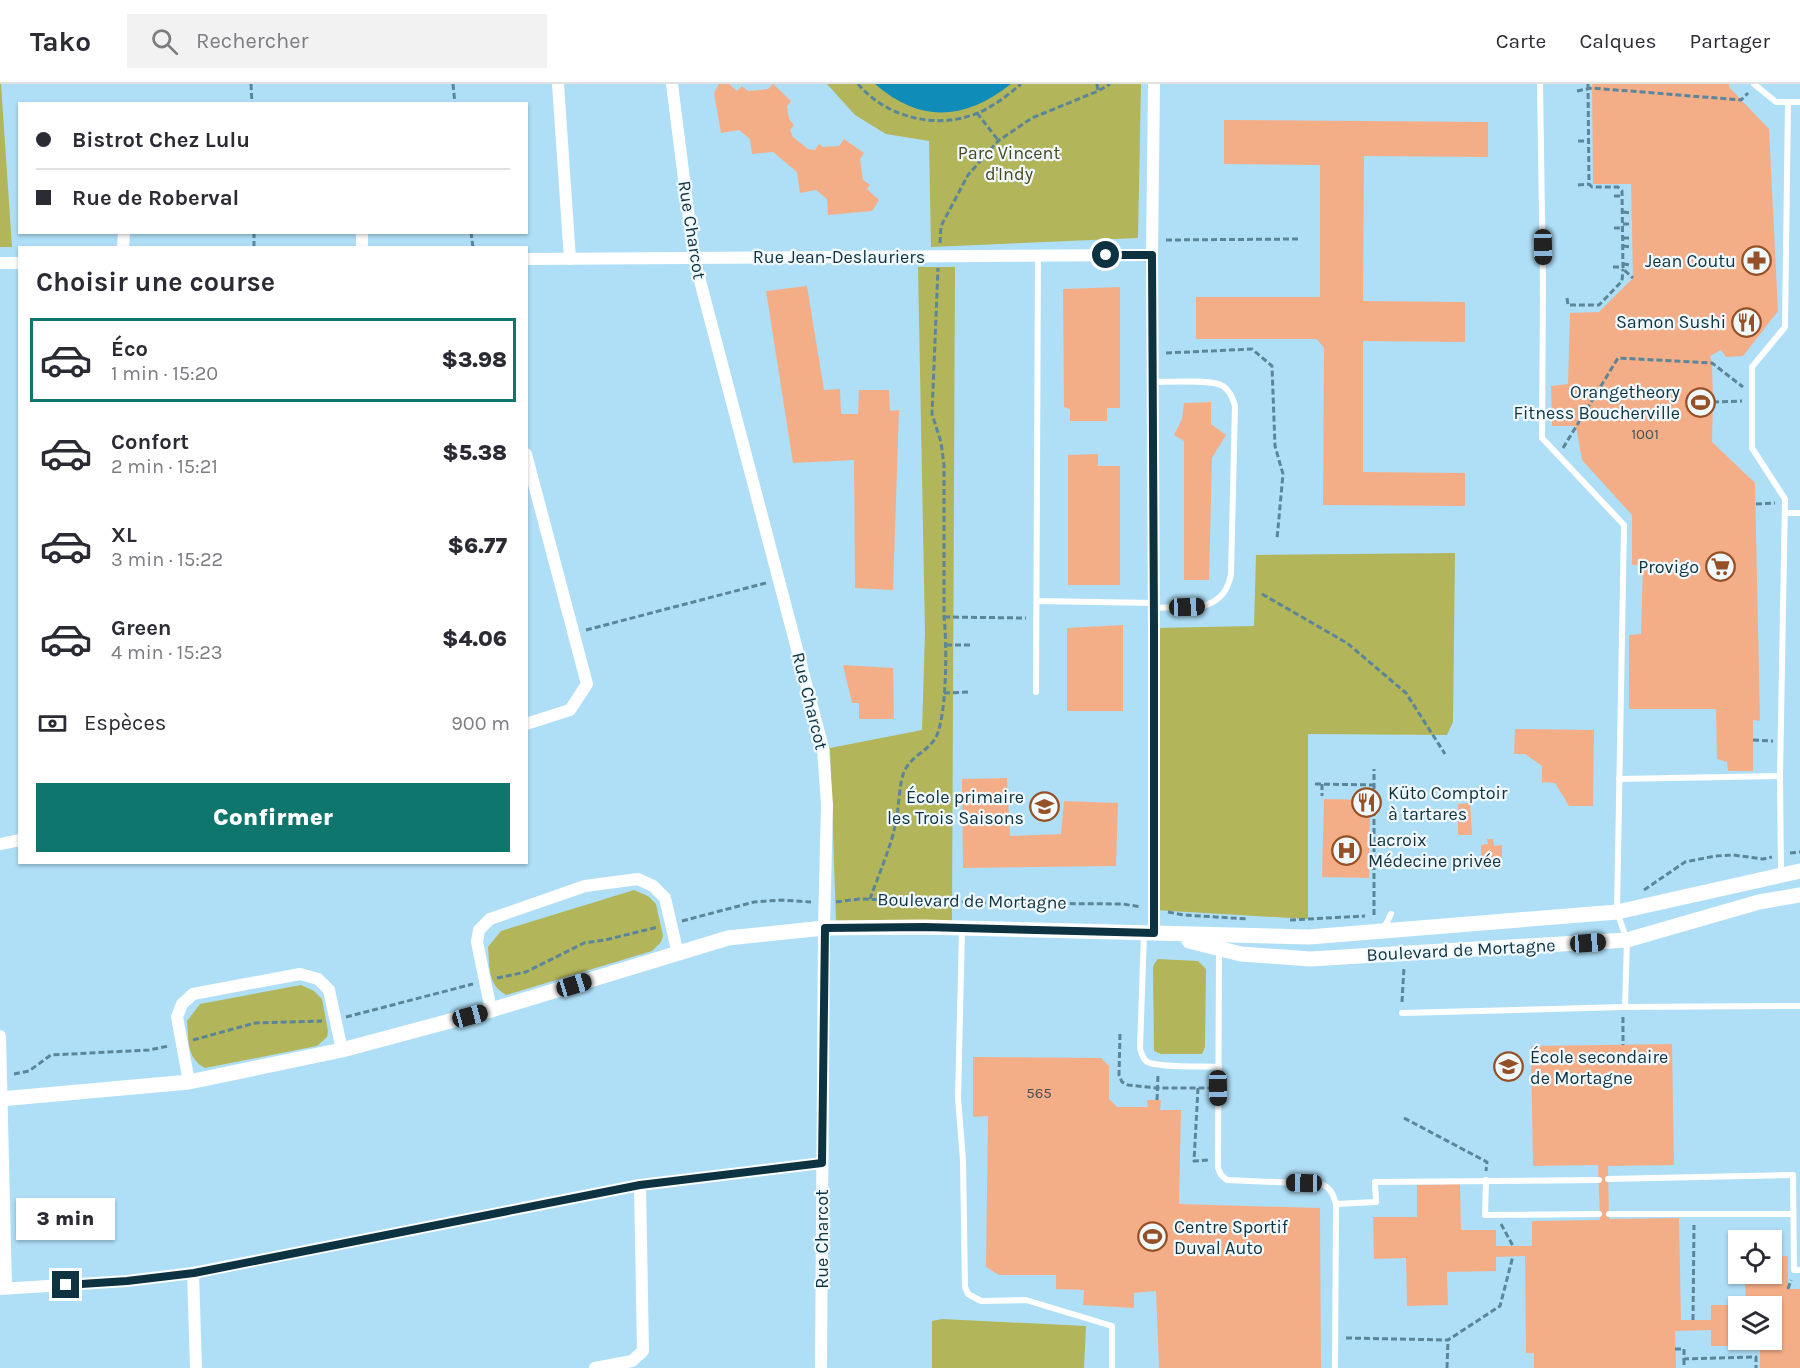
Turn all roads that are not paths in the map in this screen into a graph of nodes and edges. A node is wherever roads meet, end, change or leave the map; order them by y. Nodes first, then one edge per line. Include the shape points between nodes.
1 (558, 84) edge
2 (672, 84) edge
3 (1154, 84) edge
4 (1540, 84) edge
5 (1755, 84) edge
6 (1788, 102) junction
7 (1800, 102) edge
8 (1038, 255) junction
9 (1152, 255) junction
10 (694, 258) junction
11 (528, 259) edge
12 (570, 259) junction
13 (0, 263) edge
14 (18, 263) edge
15 (1153, 382) junction
16 (528, 462) edge
17 (1785, 513) junction
18 (1800, 513) edge
19 (1037, 602) junction
20 (1154, 605) junction
21 (1036, 692) dead end
22 (528, 723) edge
23 (1780, 776) junction
24 (1619, 779) junction
25 (18, 840) edge
26 (0, 844) edge
27 (1800, 871) edge
28 (1782, 874) junction
29 (1800, 895) edge
30 (1617, 912) junction
31 (1391, 914) road end
32 (825, 928) junction
33 (962, 928) junction
34 (1382, 931) junction
35 (1149, 933) junction
36 (1627, 940) junction
37 (1219, 947) junction
38 (678, 954) junction
39 (1800, 1006) edge
40 (1624, 1007) junction
41 (491, 1011) junction
42 (1402, 1013) road end
43 (0, 1036) edge
44 (342, 1050) junction
45 (1219, 1067) junction
46 (189, 1082) junction
47 (1, 1099) edge
48 (822, 1163) junction
49 (1797, 1175) edge
50 (1599, 1179) dead end
51 (1608, 1179) dead end
52 (1486, 1180) junction
53 (640, 1185) junction
54 (1336, 1204) junction
55 (1599, 1214) dead end
56 (1609, 1214) dead end
57 (1793, 1214) junction
58 (1800, 1270) edge
59 (194, 1273) junction
60 (3, 1289) edge
61 (196, 1368) edge
62 (595, 1368) edge
63 (821, 1368) edge
64 (1112, 1368) edge
65 (1335, 1368) edge

1 - 12 street
2 - 10 street, Rue Charcot
3 - 9 street
4 - 24 lane via 1542,438 1624,525
5 - 6 lane via 1776,102
6 - 7 lane
6 - 17 lane via 1785,327 1752,367 1752,448 1785,499
8 - 9 street, Rue Jean-Deslauriers
8 - 10 street, Rue Jean-Deslauriers
8 - 19 lane
9 - 15 street
10 - 12 street, Rue Jean-Deslauriers
10 - 32 street, Rue Charcot via 823,748 827,805
11 - 12 street, Rue Jean-Deslauriers
13 - 14 street
15 - 20 street
15 - 20 lane via 1221,385 1232,396 1235,406 1229,584 1211,604
16 - 22 street via 587,684 570,710
17 - 18 lane
17 - 23 lane
19 - 20 lane
19 - 21 lane
20 - 35 street
23 - 24 lane
23 - 28 lane
24 - 30 lane
25 - 26 street
27 - 28 street, Boulevard de Mortagne
28 - 30 street, Boulevard de Mortagne
29 - 36 street, Boulevard de Mortagne via 1759,902
30 - 34 street, Boulevard de Mortagne
30 - 36 lane
31 - 34 lane
32 - 33 street, Boulevard de Mortagne
32 - 38 street, Boulevard de Mortagne via 728,938
32 - 48 street, Rue Charcot
33 - 35 street, Boulevard de Mortagne
33 - 64 lane via 958,1098 965,1287 968,1294 981,1301 1026,1300 1112,1326
34 - 35 street, Boulevard de Mortagne via 1309,937
35 - 37 street, Boulevard de Mortagne
35 - 45 lane via 1142,1055 1152,1064
36 - 37 street, Boulevard de Mortagne via 1311,959 1241,954
36 - 40 lane
37 - 45 lane
38 - 41 street, Boulevard de Mortagne
38 - 41 street via 665,898 653,886 638,879 585,886 490,919 479,930 477,942
39 - 40 lane
40 - 42 lane
41 - 44 street, Boulevard de Mortagne
43 - 47 street
44 - 46 street, Boulevard de Mortagne
44 - 46 street via 329,990 318,979 300,974 193,994 182,1004 177,1017
45 - 54 lane via 1221,1175 1238,1182 1321,1184 1332,1193
46 - 47 street, Boulevard de Mortagne
47 - 60 street
48 - 53 street
48 - 63 street, Rue Charcot
49 - 51 lane
49 - 57 lane
50 - 52 lane
52 - 54 lane via 1375,1182 1376,1202
52 - 55 lane via 1485,1215
53 - 59 street
53 - 62 street via 643,1351 632,1361
54 - 65 lane
56 - 57 lane
57 - 58 lane via 1794,1270
59 - 60 street
59 - 61 street

